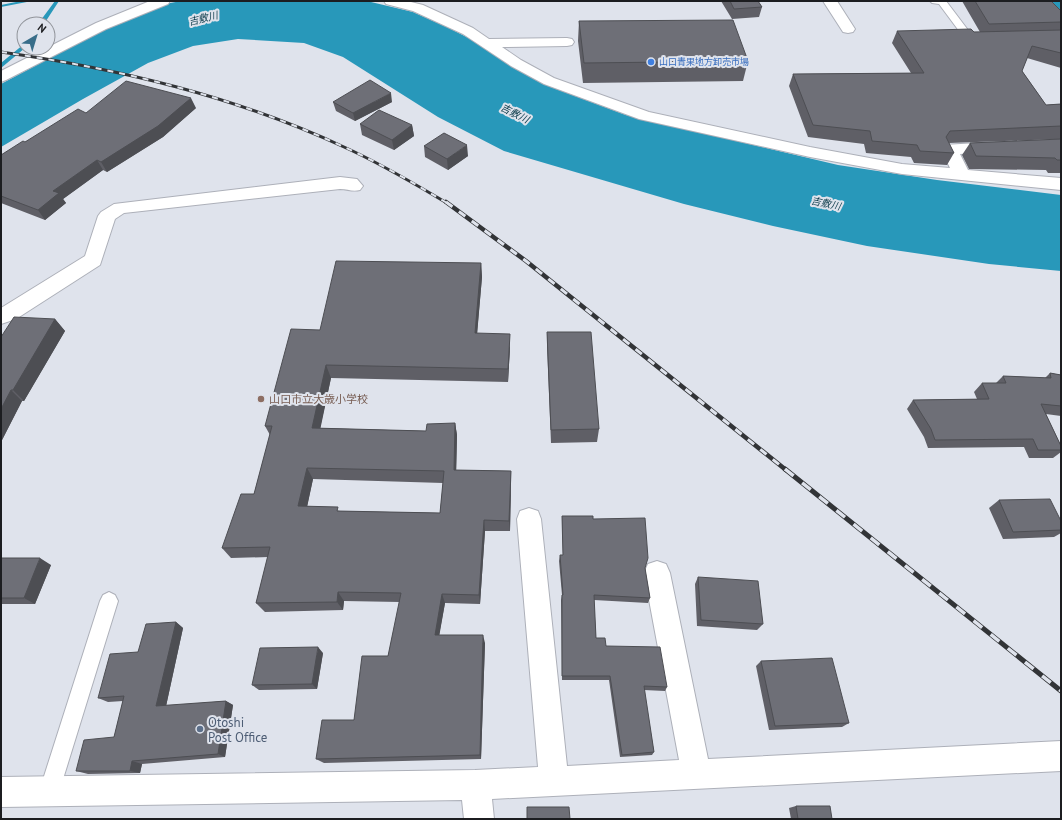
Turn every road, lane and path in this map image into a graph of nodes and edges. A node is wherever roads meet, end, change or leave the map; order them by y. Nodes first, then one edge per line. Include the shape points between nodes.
1 (163, 1) edge
2 (391, 1) edge
3 (830, 1) edge
4 (935, 1) edge
5 (848, 29) dead end
6 (986, 40) edge
7 (567, 42) dead end
8 (486, 43) junction
9 (1, 77) edge
10 (1013, 147) edge
11 (962, 175) junction
12 (1061, 184) edge
13 (354, 186) dead end
14 (1, 316) edge
15 (529, 519) dead end
16 (657, 573) dead end
17 (109, 601) dead end
18 (1061, 756) edge
19 (696, 774) junction
20 (554, 781) junction
21 (475, 785) junction
22 (1, 792) edge
23 (48, 792) junction
24 (479, 819) edge

1 - 9 street via 67,42
2 - 8 street via 418,8 468,31
3 - 5 street
4 - 6 lane via 942,2 971,41
7 - 8 street
8 - 11 street via 549,81 645,116 810,152 902,169
10 - 11 street via 949,149
11 - 12 street
13 - 14 street via 351,183 340,183 120,208 107,216 93,260 9,314
15 - 20 street
16 - 19 street
17 - 23 lane
18 - 19 street
19 - 20 street
20 - 21 street
21 - 23 street
21 - 24 street
22 - 23 street

